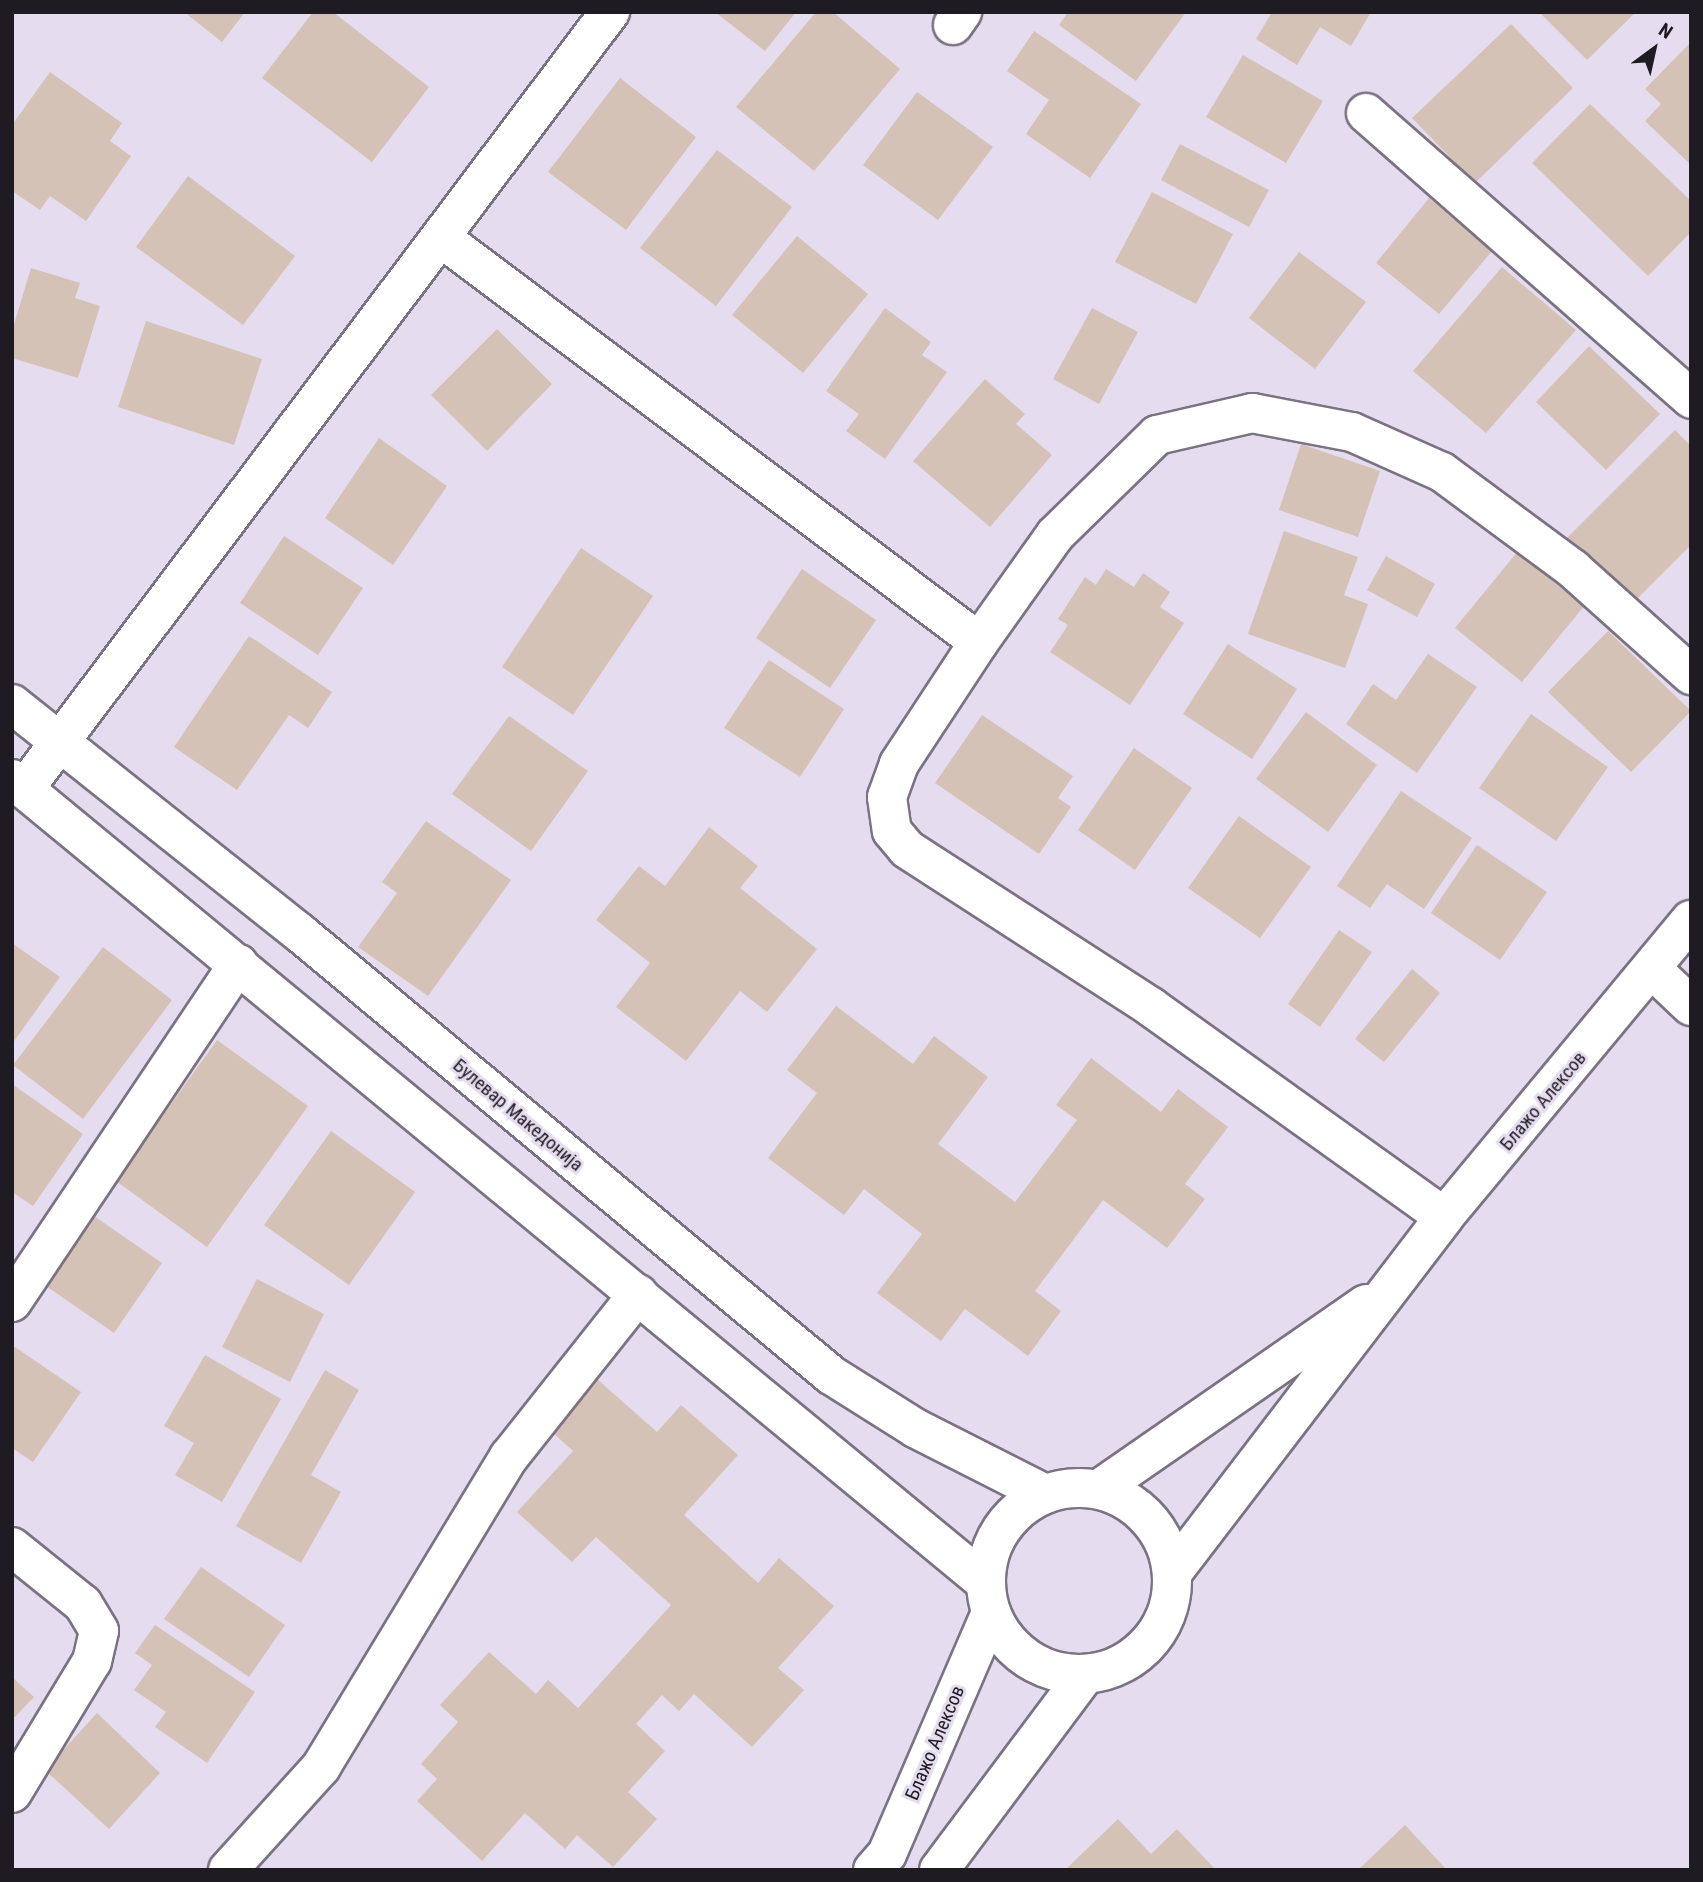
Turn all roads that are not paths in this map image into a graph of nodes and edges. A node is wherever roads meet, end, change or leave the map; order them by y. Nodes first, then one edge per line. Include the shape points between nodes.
1 (610, 12) edge
2 (1366, 113) dead end
3 (443, 240) junction
4 (1691, 399) edge
5 (979, 642) junction
6 (1691, 675) edge
7 (12, 704) edge
8 (60, 744) junction
9 (18, 784) edge
10 (1691, 920) edge
11 (238, 964) junction
12 (1654, 971) junction
13 (1691, 1006) edge
14 (1444, 1217) junction
15 (1397, 1283) junction
16 (638, 1294) junction
17 (12, 1302) edge
18 (1099, 1489) junction
19 (1045, 1494) junction
20 (12, 1546) edge
21 (1172, 1572) junction
22 (988, 1597) junction
23 (1085, 1675) junction
24 (12, 1793) edge
25 (228, 1870) edge
26 (873, 1870) edge
27 (939, 1870) edge

1 - 3 street
2 - 4 street
3 - 5 street
3 - 8 street
5 - 6 street via 1055,534 1157,435 1252,413 1352,432 1442,471 1573,569
5 - 14 street via 899,764 887,797 892,831 928,864 1151,1007
7 - 8 street, Булевар Македонија
8 - 9 street
8 - 19 street, Булевар Македонија via 300,933 831,1375 915,1428
9 - 11 street
10 - 12 street, Блажо Алексов
11 - 16 street
11 - 17 street
12 - 13 street
12 - 14 street, Блажо Алексов
14 - 15 street, Блажо Алексов
15 - 18 street, Блажо Алексов
15 - 21 street, Блажо Алексов
16 - 22 street
16 - 25 street via 509,1457 321,1767
18 - 19 street
18 - 21 street via 1125,1499 1148,1518 1165,1543
19 - 22 street via 1002,1528
20 - 24 street via 83,1604 99,1631 92,1661
21 - 23 street via 1171,1602 1159,1631 1140,1653 1113,1669
22 - 23 street via 1005,1638 1027,1659 1055,1671
22 - 26 street, Блажо Алексов via 887,1854
23 - 27 street

